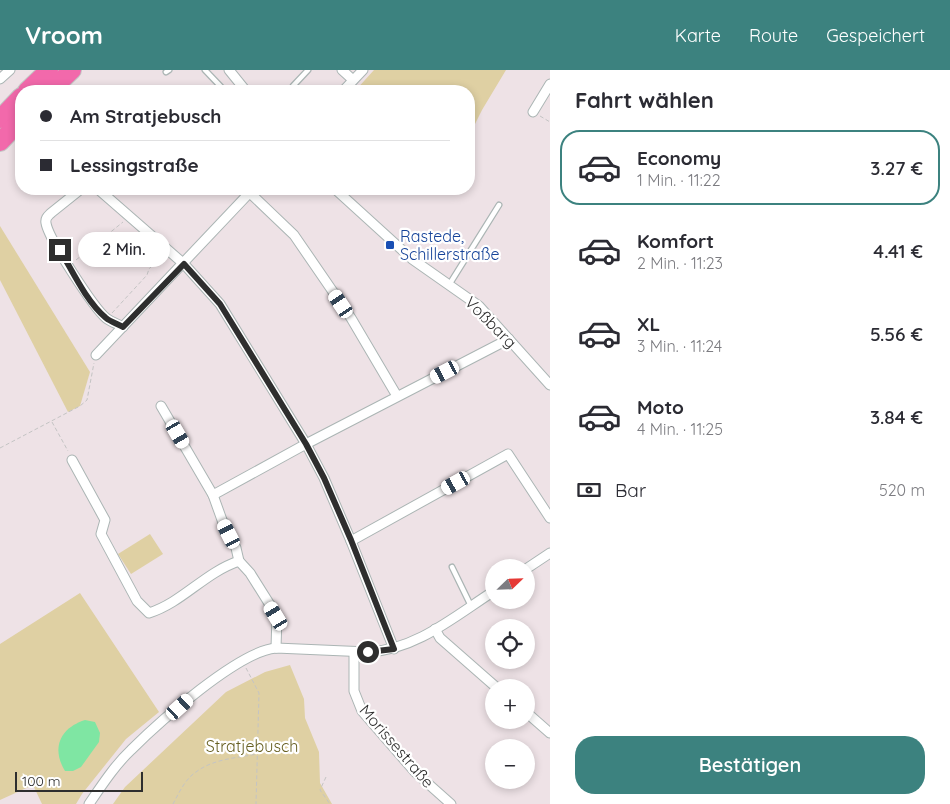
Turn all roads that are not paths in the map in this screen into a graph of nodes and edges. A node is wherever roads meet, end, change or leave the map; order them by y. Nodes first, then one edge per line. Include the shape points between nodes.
1 (10, 70) edge
2 (49, 70) edge
3 (72, 70) edge
4 (205, 70) edge
5 (229, 70) edge
6 (308, 70) edge
7 (342, 70) edge
8 (363, 70) edge
9 (0, 80) edge
10 (353, 80) junction
11 (550, 84) edge
12 (33, 85) edge
13 (56, 85) edge
14 (220, 85) edge
15 (241, 85) edge
16 (294, 85) edge
17 (349, 85) edge
18 (15, 103) edge
19 (533, 112) road end
20 (0, 119) edge
21 (15, 126) edge
22 (0, 142) edge
23 (73, 195) edge
24 (105, 195) edge
25 (247, 195) edge
26 (255, 195) edge
27 (342, 195) edge
28 (499, 205) dead end
29 (184, 264) junction
30 (449, 284) junction
31 (123, 327) junction
32 (509, 338) junction
33 (96, 355) road end
34 (550, 385) edge
35 (397, 396) junction
36 (161, 406) dead end
37 (306, 444) junction
38 (72, 460) road end
39 (213, 495) junction
40 (550, 518) edge
41 (351, 540) junction
42 (550, 553) edge
43 (239, 561) junction
44 (535, 563) edge
45 (452, 567) dead end
46 (485, 596) edge
47 (471, 606) junction
48 (435, 629) junction
49 (276, 648) junction
50 (394, 649) junction
51 (354, 652) junction
52 (487, 679) edge
53 (535, 720) edge
54 (550, 733) edge
55 (90, 804) edge
56 (451, 804) edge

1 - 9 street
2 - 12 highway
3 - 13 highway
4 - 14 lane
5 - 15 street
6 - 16 lane
7 - 10 street
8 - 10 street
10 - 17 street
11 - 19 street
18 - 20 highway
21 - 22 highway
23 - 31 street via 50,213 46,219 48,228 86,294 106,318
24 - 29 street
25 - 29 street
26 - 35 street via 294,236 350,318
27 - 30 street, Voßbarg via 412,259
28 - 30 lane
29 - 31 street
29 - 37 street via 220,304
30 - 32 street, Voßbarg via 479,306
31 - 33 street
32 - 34 street, Voßbarg
32 - 35 street
35 - 37 street
36 - 39 street
37 - 39 street
37 - 41 street
38 - 43 street via 105,520 102,534 137,601 149,612 164,608 222,567
39 - 43 street
40 - 41 street via 508,454
41 - 50 street
42 - 44 street
43 - 49 street via 276,616
45 - 47 lane
46 - 47 street
47 - 48 street
48 - 50 street
48 - 52 street via 440,638
49 - 51 street
49 - 55 street via 266,649 240,662 192,696 130,750
50 - 51 street
51 - 56 street, Morissestraße via 354,692 362,711 415,772
53 - 54 street

